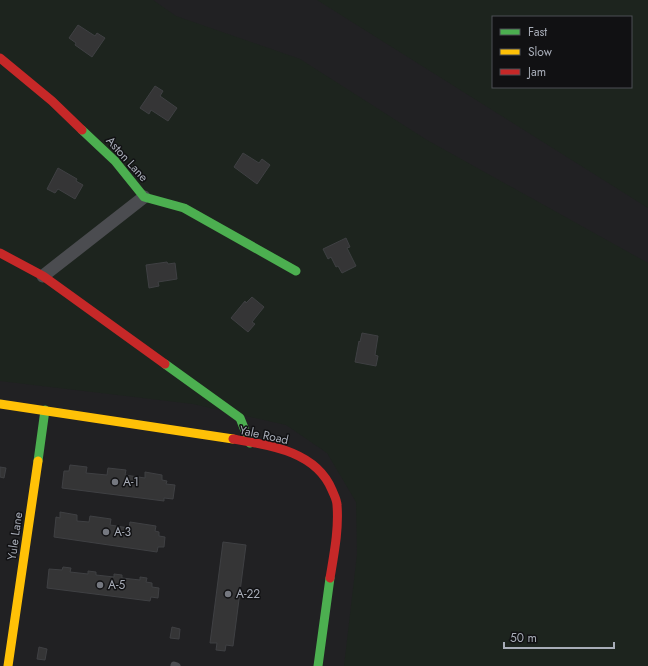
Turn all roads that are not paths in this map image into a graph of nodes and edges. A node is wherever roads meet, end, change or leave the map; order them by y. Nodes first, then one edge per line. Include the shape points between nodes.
1 (0, 58) edge
2 (144, 197) junction
3 (0, 253) edge
4 (296, 270) dead end
5 (43, 276) junction
6 (0, 404) edge
7 (45, 410) junction
8 (250, 443) junction
9 (8, 666) edge
10 (174, 666) edge
11 (177, 666) edge
12 (318, 666) edge

1 - 2 street, Aston Lane via 52,101 115,161
2 - 4 street, Aston Lane via 184,208
2 - 5 street
3 - 5 street
5 - 8 street via 240,418
6 - 7 street, Yale Road
7 - 8 street, Yale Road
7 - 9 street, Yule Lane
8 - 12 street, Yale Road via 268,445 296,454 316,467 329,484 337,503 337,531
10 - 11 lane

